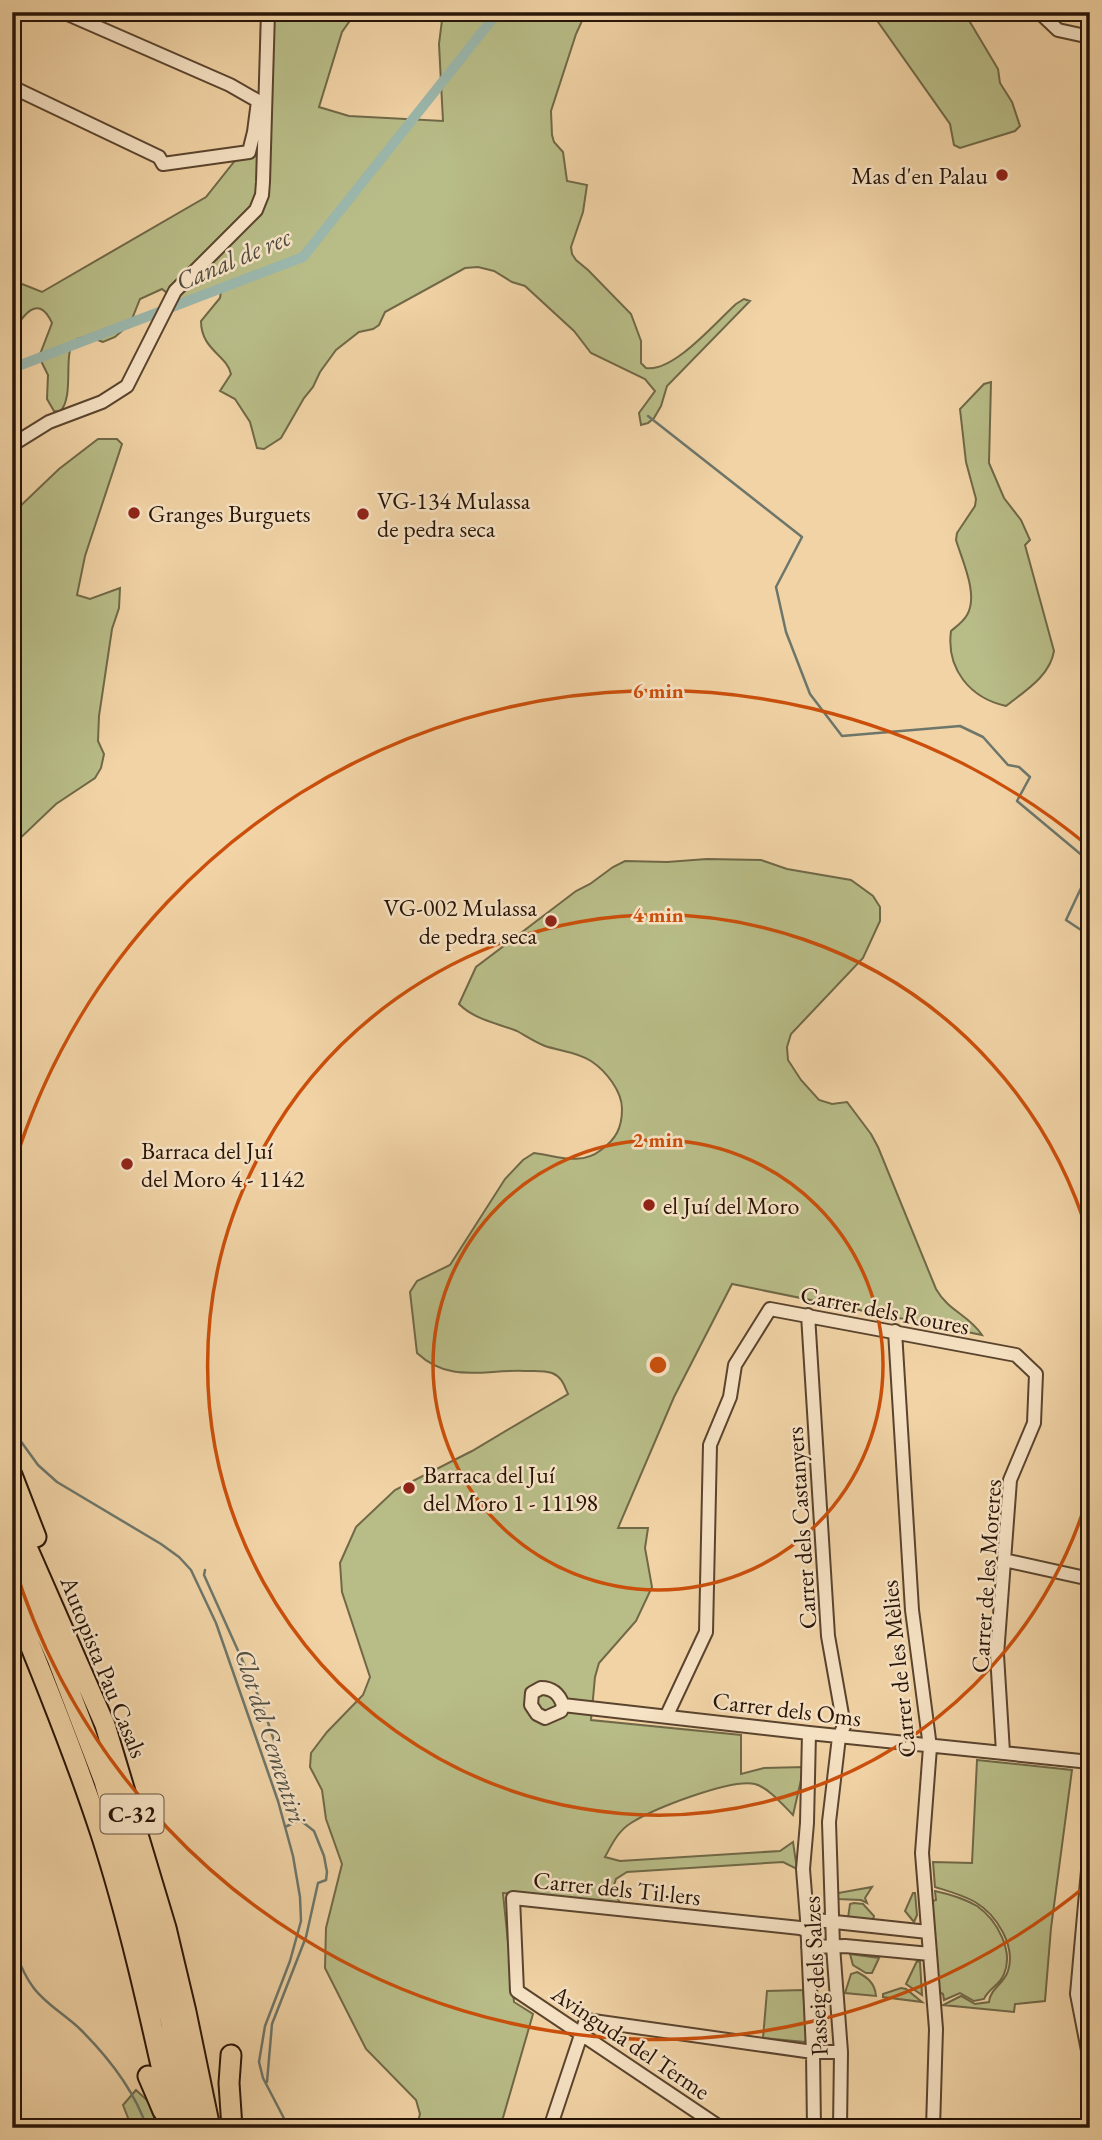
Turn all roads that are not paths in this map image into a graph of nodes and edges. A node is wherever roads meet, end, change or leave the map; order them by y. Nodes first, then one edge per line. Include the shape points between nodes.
1 (63, 12) edge
2 (268, 12) edge
3 (1040, 12) edge
4 (85, 17) edge
5 (1090, 37) edge
6 (12, 87) edge
7 (262, 101) junction
8 (12, 445) edge
9 (808, 1315) junction
10 (895, 1332) junction
11 (992, 1352) joint
12 (12, 1475) edge
13 (12, 1513) edge
14 (12, 1557) edge
15 (1004, 1560) junction
16 (1090, 1579) edge
17 (12, 1601) edge
18 (66, 1634) junction
19 (563, 1705) dead end
20 (667, 1716) junction
21 (809, 1733) junction
22 (839, 1737) junction
23 (930, 1746) junction
24 (1003, 1752) junction
25 (1090, 1762) edge
26 (829, 1822) junction
27 (807, 1823) junction
28 (1090, 1848) edge
29 (834, 1921) junction
30 (808, 1925) junction
31 (928, 1932) junction
32 (833, 1946) junction
33 (808, 1947) junction
34 (930, 1954) junction
35 (517, 1991) joint
36 (583, 2034) junction
37 (813, 2052) junction
38 (841, 2052) junction
39 (231, 2055) dead end
40 (1090, 2061) edge
41 (148, 2076) dead end
42 (169, 2128) edge
43 (175, 2128) edge
44 (191, 2128) edge
45 (210, 2128) edge
46 (232, 2128) edge
47 (550, 2128) edge
48 (721, 2128) edge
49 (814, 2128) edge
50 (840, 2128) edge
51 (933, 2128) edge

1 - 4 street
2 - 7 street
3 - 5 street via 1058,30
4 - 7 street
6 - 7 street via 159,157 163,164 249,152
7 - 8 street via 263,182 256,209 175,291 127,386 102,402 49,422
9 - 10 street, Carrer dels Roures
9 - 20 street, Carrer dels Roures via 770,1309 735,1365 730,1397 710,1445 706,1632
9 - 22 street, Carrer dels Castanyers via 828,1636 844,1726
10 - 11 street, Carrer dels Roures
10 - 23 street, Carrer de les Mèlies via 912,1610
11 - 15 street, Carrer de les Moreres via 1016,1355 1036,1374 1034,1423 1010,1480
12 - 18 highway via 64,1609
13 - 18 highway, Autopista Pau Casals / C-32
14 - 44 highway, Autopista Pau Casals / C-32 via 104,1782 152,1946
15 - 16 street
15 - 24 street, Carrer de les Moreres via 997,1655
17 - 43 highway via 62,1721 104,1845
18 - 45 highway, Autopista Pau Casals / C-32 via 105,1725 141,1841 180,1988
19 - 20 street, Carrer dels Oms
20 - 21 street, Carrer dels Oms
21 - 22 street, Carrer dels Oms
21 - 27 street, Passeig dels Salzes
22 - 23 street, Carrer dels Oms
22 - 26 street, Passeig dels Salzes
23 - 24 street, Carrer dels Oms
23 - 31 street, Carrer de les Mèlies via 922,1853
24 - 25 street, Carrer dels Oms
26 - 27 street
26 - 29 street, Passeig dels Salzes
27 - 30 street, Passeig dels Salzes via 803,1869
28 - 40 street via 1077,1994
29 - 30 street, Carrer dels Til·lers
29 - 31 street, Carrer dels Til·lers
29 - 32 street, Passeig dels Salzes
30 - 33 street, Passeig dels Salzes
30 - 35 street, Carrer dels Til·lers via 786,1927 513,1898
31 - 34 street, Carrer de les Mèlies
32 - 33 street
32 - 34 street
32 - 38 street, Passeig dels Salzes
33 - 37 street, Passeig dels Salzes
34 - 51 street, Carrer de les Mèlies via 936,2029
35 - 36 street, Avinguda del Terme
36 - 37 street via 586,2020
36 - 47 street
36 - 48 street, Avinguda del Terme
37 - 38 street
37 - 49 street, Passeig dels Salzes
38 - 50 street, Passeig dels Salzes
39 - 46 highway
41 - 42 highway

